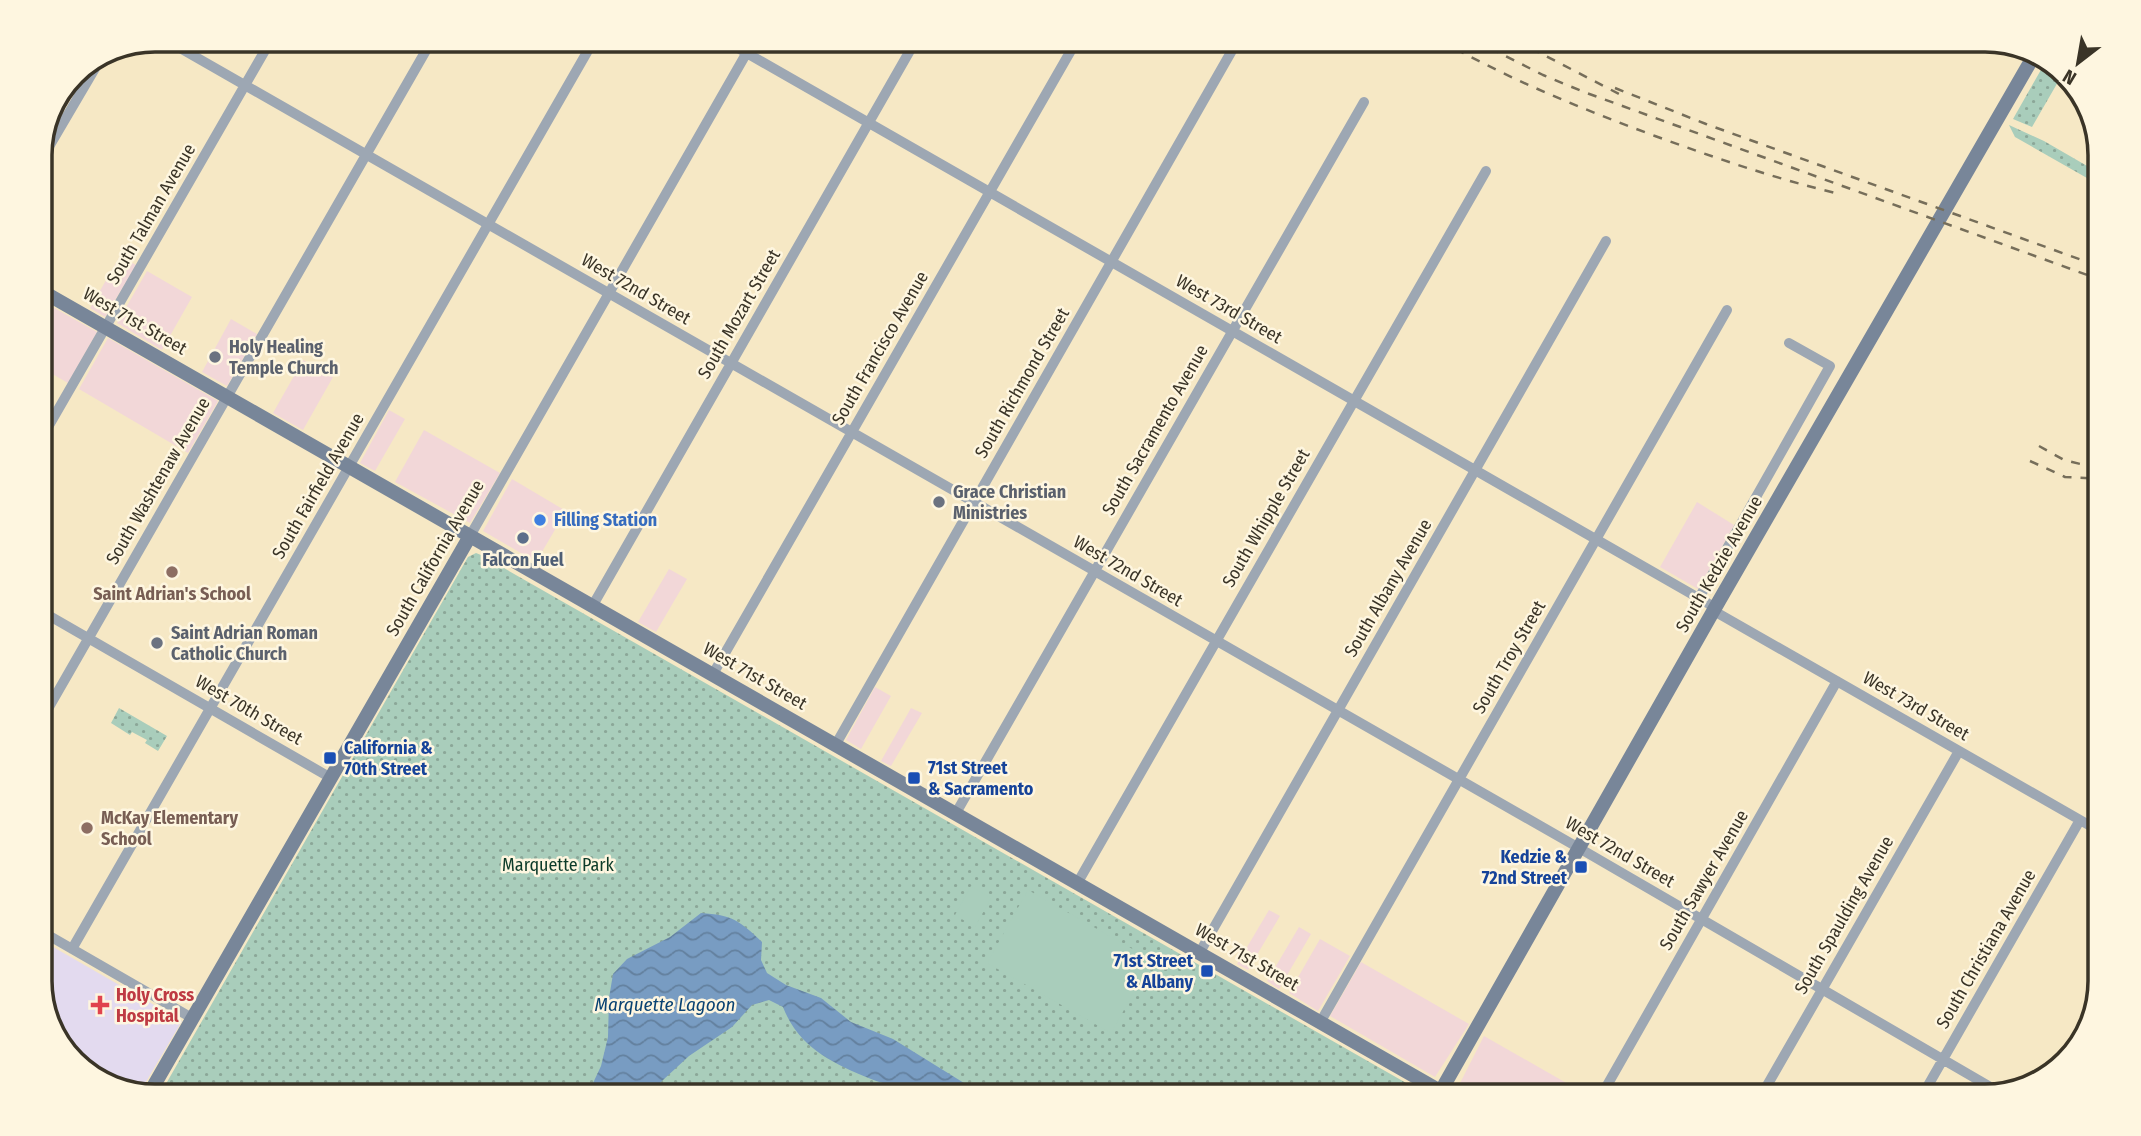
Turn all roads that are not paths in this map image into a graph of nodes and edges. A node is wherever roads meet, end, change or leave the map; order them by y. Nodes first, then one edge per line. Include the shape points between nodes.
1 (187, 52) edge
2 (264, 52) edge
3 (425, 52) edge
4 (587, 52) edge
5 (909, 52) edge
6 (1070, 52) edge
7 (1231, 52) edge
8 (747, 53) joint
9 (2030, 63) edge
10 (90, 76) edge
11 (245, 85) junction
12 (1364, 102) dead end
13 (869, 123) junction
14 (55, 137) edge
15 (366, 155) junction
16 (1486, 171) dead end
17 (990, 192) junction
18 (488, 225) junction
19 (1606, 241) dead end
20 (1111, 261) junction
21 (609, 294) junction
22 (53, 296) edge
23 (1727, 310) dead end
24 (106, 327) junction
25 (1232, 331) junction
26 (1788, 342) dead end
27 (731, 363) junction
28 (227, 396) junction
29 (1354, 400) junction
30 (53, 419) edge
31 (852, 433) junction
32 (349, 466) junction
33 (1476, 470) junction
34 (974, 502) junction
35 (470, 536) junction
36 (1596, 539) junction
37 (1095, 572) junction
38 (1699, 598) junction
39 (593, 605) junction
40 (1715, 609) junction
41 (53, 618) edge
42 (88, 638) junction
43 (1216, 641) junction
44 (713, 674) junction
45 (1837, 681) junction
46 (53, 700) edge
47 (210, 708) junction
48 (1338, 711) junction
49 (836, 744) junction
50 (1958, 751) junction
51 (331, 778) junction
52 (1459, 780) junction
53 (956, 813) junction
54 (2080, 820) junction
55 (2088, 825) edge
56 (1579, 848) junction
57 (1078, 882) junction
58 (1701, 919) junction
59 (53, 938) edge
60 (72, 949) junction
61 (1200, 952) junction
62 (1822, 989) junction
63 (192, 1018) junction
64 (1321, 1021) junction
65 (1943, 1059) junction
66 (155, 1084) edge
67 (1426, 1084) edge
68 (1449, 1084) edge
69 (1608, 1084) edge
70 (1768, 1084) edge
71 (1929, 1084) edge
72 (1985, 1084) edge

1 - 11 street, West 72nd Street
2 - 11 street, South Talman Avenue
3 - 15 street, South Washtenaw Avenue
4 - 18 street, South Fairfield Avenue
5 - 13 street, South Mozart Street
6 - 17 street, South Francisco Avenue
7 - 20 street, South Richmond Street
8 - 13 street, West 73rd Street
8 - 21 street, South California Avenue
9 - 40 main road, South Kedzie Avenue
10 - 14 street
11 - 15 street, West 72nd Street
11 - 24 street, South Talman Avenue
12 - 25 street, South Sacramento Avenue
13 - 17 street, West 73rd Street
13 - 27 street, South Mozart Street
15 - 18 street, West 72nd Street
15 - 28 street, South Washtenaw Avenue
16 - 29 street, South Whipple Street
17 - 20 street, West 73rd Street
17 - 31 street, South Francisco Avenue
18 - 21 street, West 72nd Street
18 - 32 street, South Fairfield Avenue
19 - 33 street, South Albany Avenue
20 - 25 street, West 73rd Street
20 - 34 street, South Richmond Street
21 - 27 street, West 72nd Street
21 - 35 street, South California Avenue
22 - 24 main road, West 71st Street
23 - 36 street, South Troy Street
24 - 28 main road, West 71st Street
24 - 30 street, South Talman Avenue
25 - 29 street, West 73rd Street
25 - 37 street, South Sacramento Avenue
26 - 38 street, South Kedzie Avenue via 1830,366
27 - 31 street, West 72nd Street
27 - 39 street, South Mozart Street
28 - 32 main road, West 71st Street
28 - 42 street, South Washtenaw Avenue
29 - 33 street, West 73rd Street
29 - 43 street, South Whipple Street
31 - 34 street, West 72nd Street
31 - 44 street, South Francisco Avenue
32 - 35 main road, West 71st Street
32 - 47 street, South Fairfield Avenue
33 - 36 street, West 73rd Street
33 - 48 street, South Albany Avenue
34 - 37 street, West 72nd Street
34 - 49 street, South Richmond Street
35 - 39 main road, West 71st Street
35 - 51 main road, South California Avenue
36 - 38 street, West 73rd Street
36 - 52 street, South Troy Street
37 - 43 street, West 72nd Street
37 - 53 street, South Sacramento Avenue
38 - 40 street, West 73rd Street
39 - 44 main road, West 71st Street
40 - 45 street, West 73rd Street
40 - 56 main road, South Kedzie Avenue
41 - 42 street, West 70th Street
42 - 46 street, South Washtenaw Avenue
42 - 47 street, West 70th Street
43 - 48 street, West 72nd Street
43 - 57 street, South Whipple Street
44 - 49 main road, West 71st Street
45 - 50 street, West 73rd Street
45 - 58 street, South Sawyer Avenue
47 - 51 street, West 70th Street
47 - 60 street, South Fairfield Avenue
48 - 52 street, West 72nd Street
48 - 61 street, South Albany Avenue
49 - 53 main road, West 71st Street
50 - 54 street, West 73rd Street
50 - 62 street, South Spaulding Avenue
51 - 63 main road, South California Avenue
52 - 56 street, West 72nd Street
52 - 64 street, South Troy Street
53 - 57 main road, West 71st Street
54 - 55 street, West 73rd Street
54 - 65 street, South Christiana Avenue
56 - 58 street, West 72nd Street
56 - 68 main road, South Kedzie Avenue
57 - 61 main road, West 71st Street
58 - 62 street, West 72nd Street
58 - 69 street, South Sawyer Avenue
59 - 60 street
60 - 63 street
61 - 64 main road, West 71st Street
62 - 65 street, West 72nd Street
62 - 70 street, South Spaulding Avenue
63 - 66 main road, South California Avenue
64 - 67 main road, West 71st Street
65 - 71 street, South Christiana Avenue
65 - 72 street, West 72nd Street

